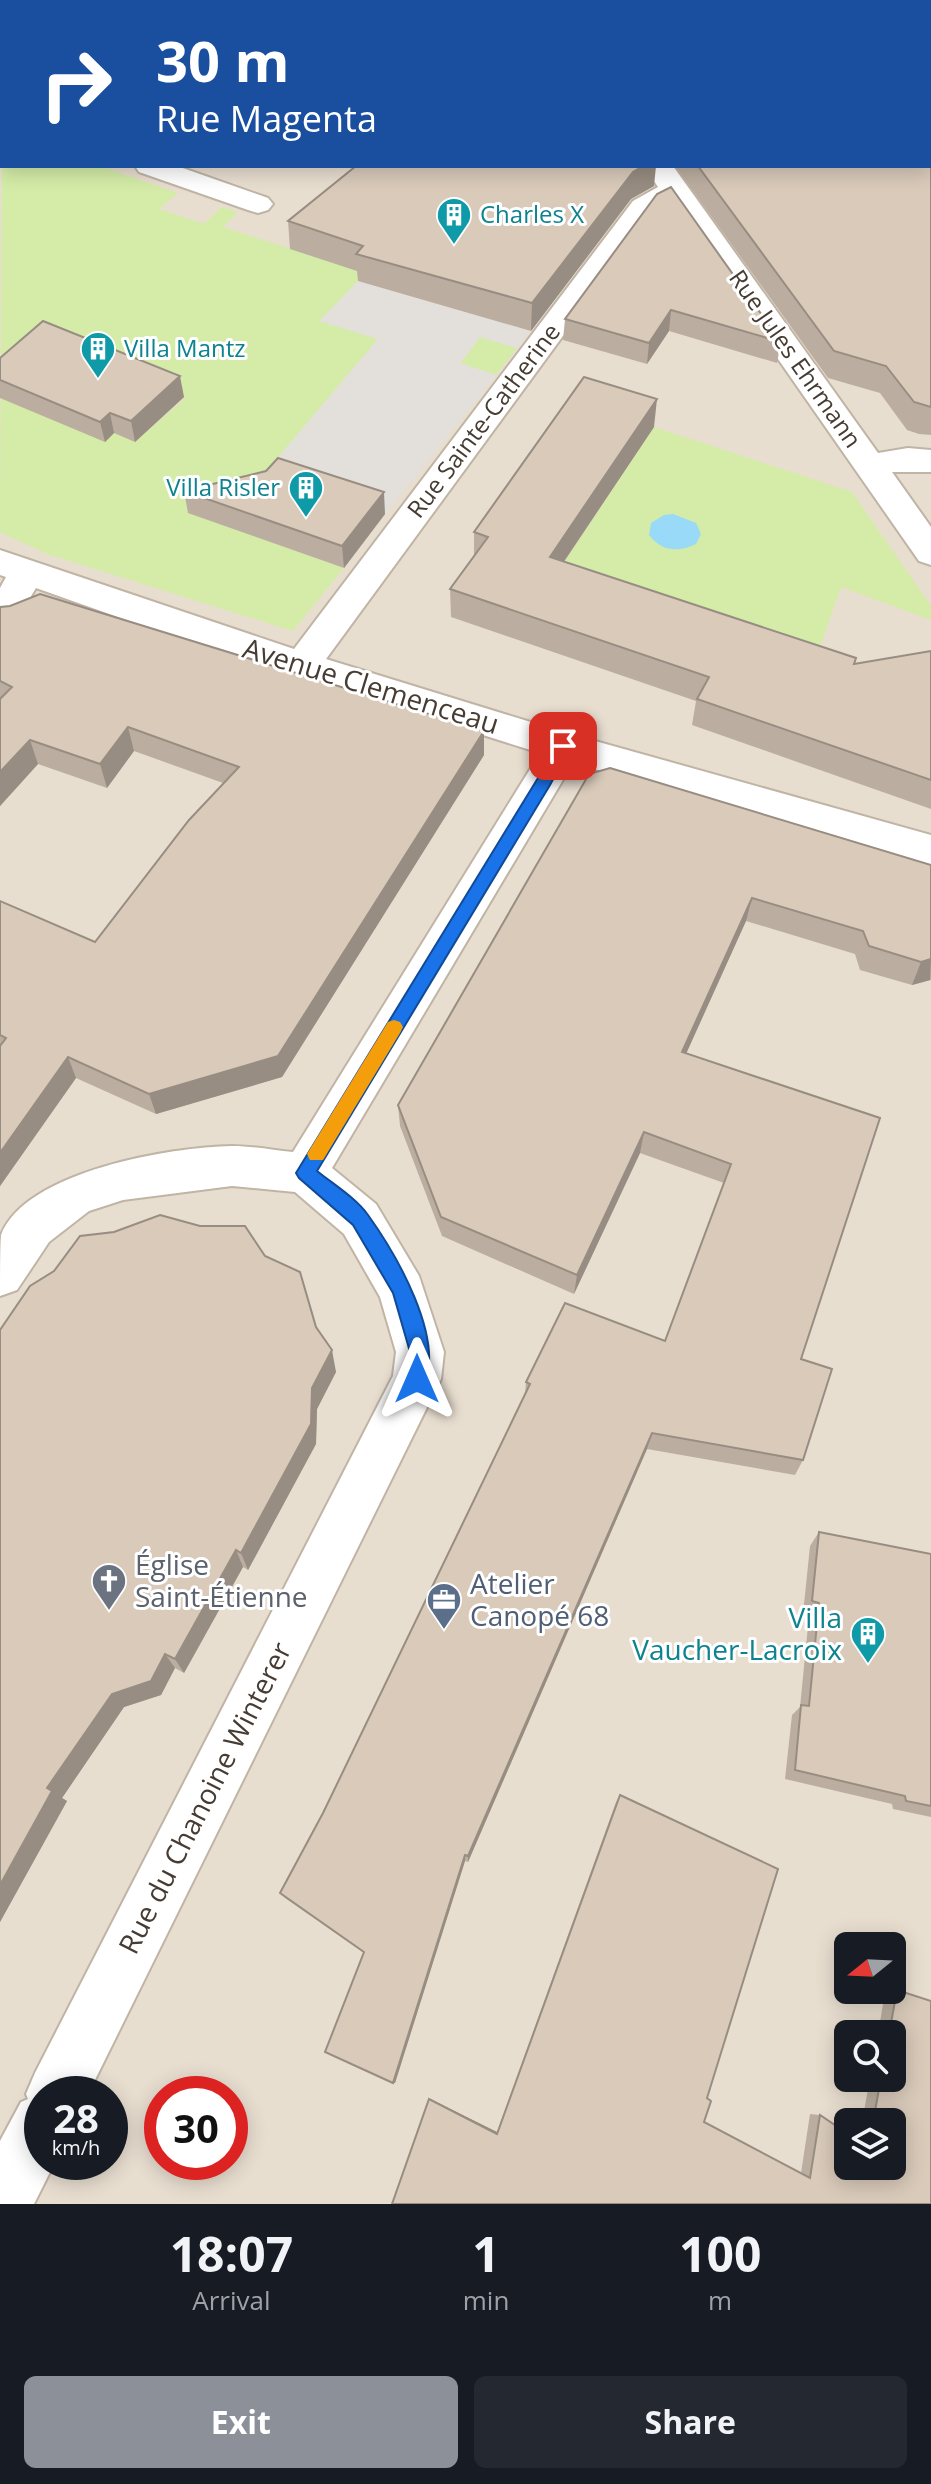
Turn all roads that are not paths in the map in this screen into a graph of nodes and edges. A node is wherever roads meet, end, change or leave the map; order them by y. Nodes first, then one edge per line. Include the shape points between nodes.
1 (155, 168) edge
2 (666, 178) edge
3 (258, 204) dead end
4 (931, 461) edge
5 (868, 465) junction
6 (931, 553) edge
7 (14, 568) edge
8 (0, 617) edge
9 (303, 663) junction
10 (563, 746) junction
11 (931, 850) edge
12 (305, 1173) junction
13 (0, 1275) edge
14 (65, 2076) edge
15 (24, 2159) edge
16 (1, 2204) edge

1 - 3 street
2 - 5 street, Rue Jules Ehrmann
2 - 9 street, Rue Sainte-Catherine
4 - 5 street
5 - 6 street, Rue Jules Ehrmann
7 - 8 street
7 - 9 street, Avenue Clemenceau
9 - 10 street, Avenue Clemenceau
10 - 11 street, Avenue Clemenceau
10 - 12 street
12 - 13 street via 232,1166 123,1180 74,1196 33,1227
12 - 14 street, Rue du Chanoine Winterer via 360,1219 402,1291 420,1352 417,1379
15 - 16 street

